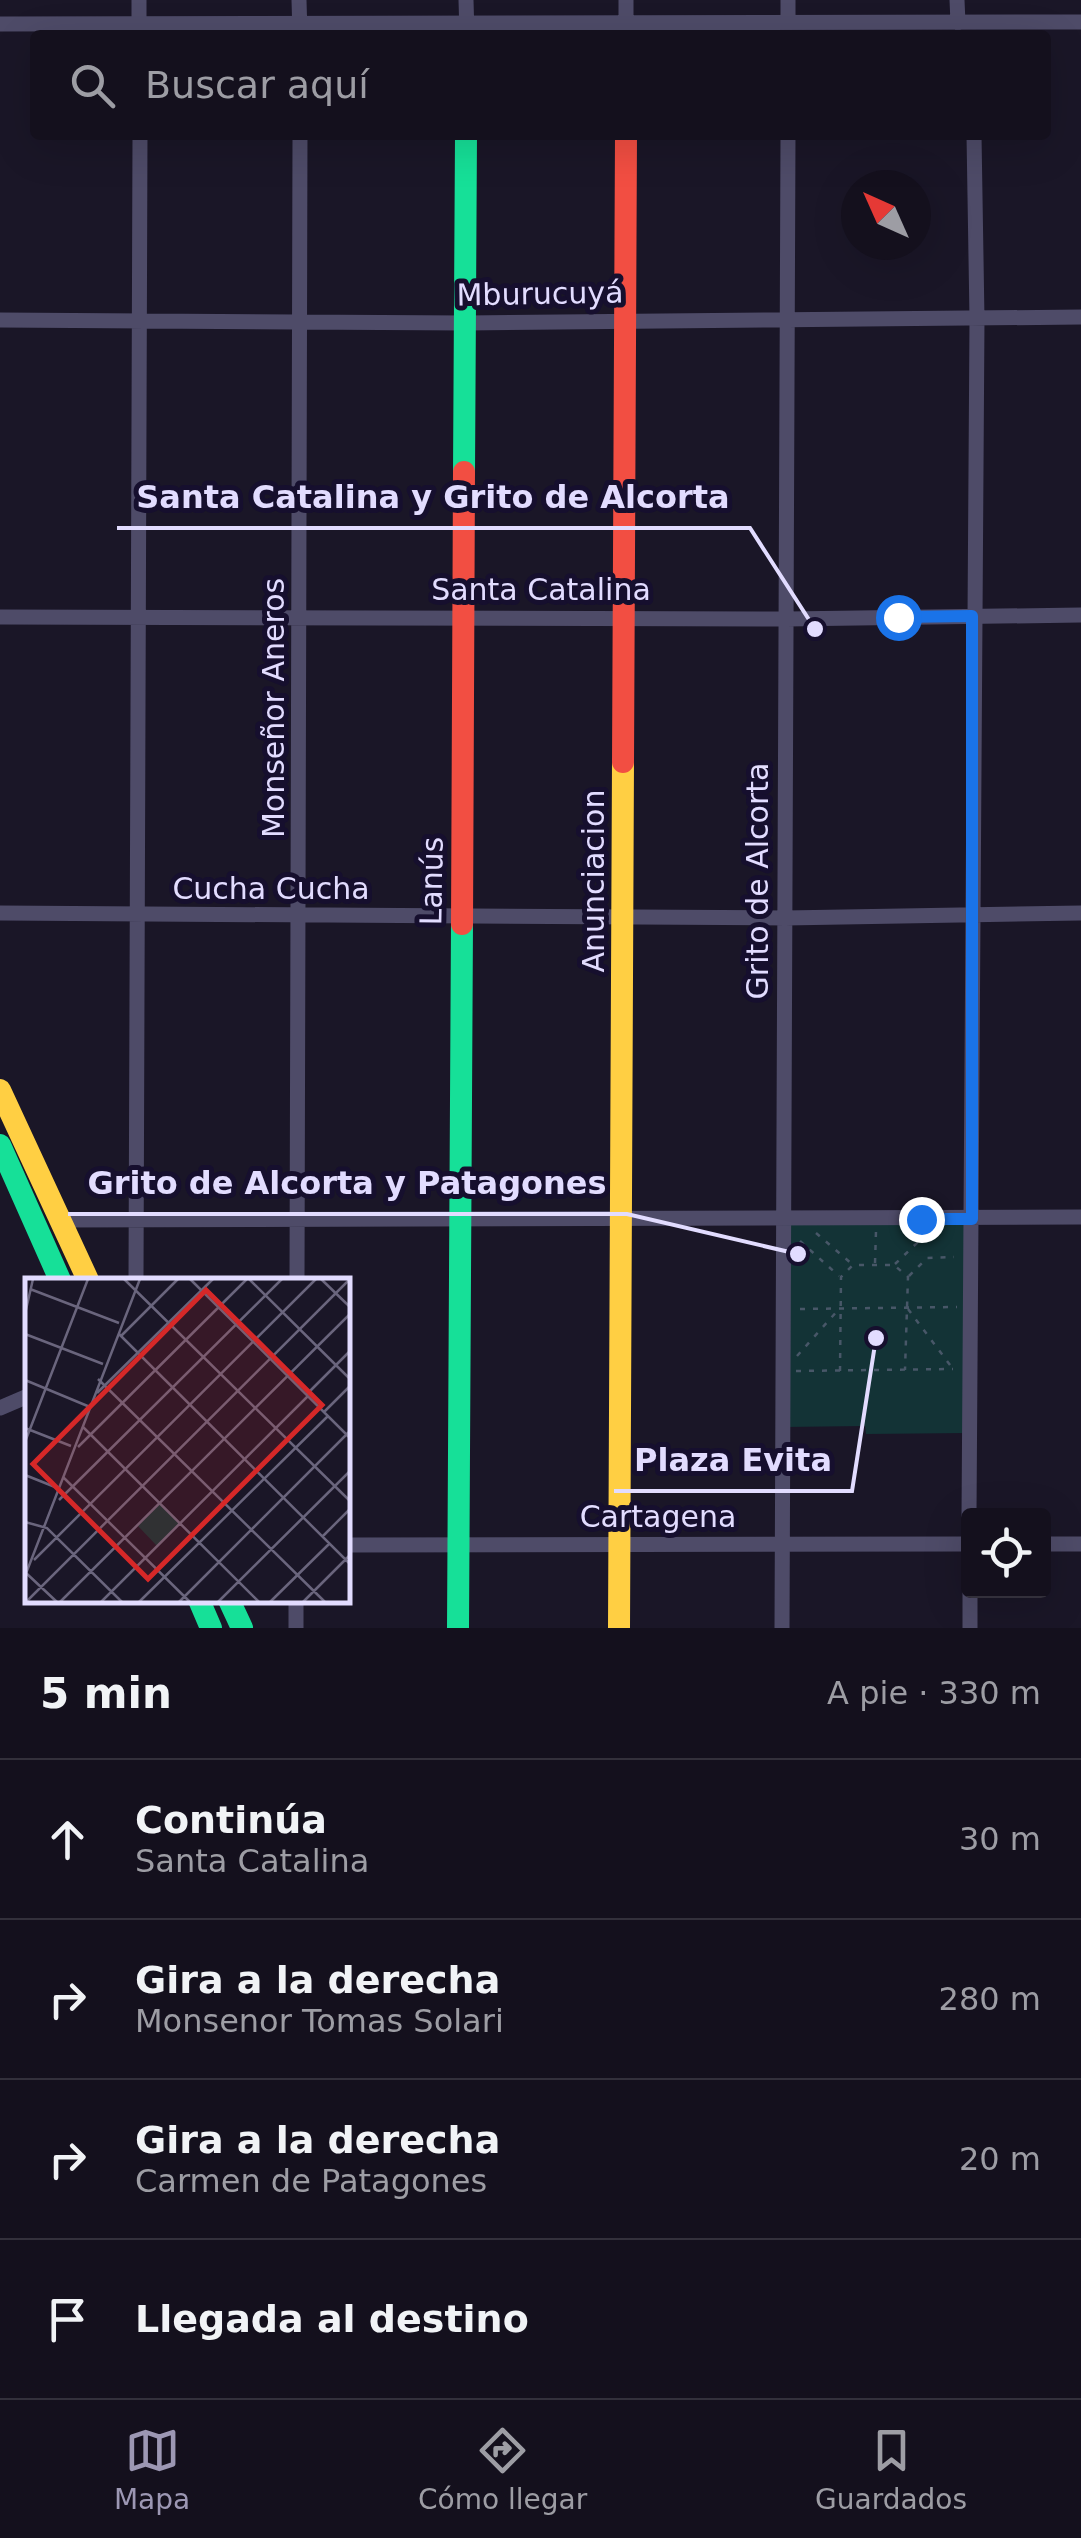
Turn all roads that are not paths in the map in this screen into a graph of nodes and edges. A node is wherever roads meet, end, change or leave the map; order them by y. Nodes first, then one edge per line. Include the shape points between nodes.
1 (138, 0) edge
2 (300, 0) edge
3 (466, 0) edge
4 (626, 0) edge
5 (788, 0) edge
6 (958, 0) edge
7 (1081, 22) edge
8 (0, 24) edge
9 (968, 27) edge
10 (467, 28) edge
11 (626, 28) edge
12 (788, 28) edge
13 (139, 29) edge
14 (300, 29) edge
15 (140, 140) edge
16 (300, 140) edge
17 (466, 140) edge
18 (626, 140) edge
19 (788, 140) edge
20 (974, 140) edge
21 (1081, 316) edge
22 (977, 318) junction
23 (0, 320) edge
24 (788, 320) junction
25 (141, 321) junction
26 (626, 321) junction
27 (302, 322) junction
28 (466, 322) junction
29 (1081, 615) edge
30 (302, 616) junction
31 (972, 616) junction
32 (0, 617) edge
33 (138, 618) junction
34 (465, 618) junction
35 (625, 618) junction
36 (787, 620) junction
37 (0, 913) edge
38 (1081, 913) edge
39 (975, 915) junction
40 (135, 916) junction
41 (462, 917) junction
42 (300, 918) junction
43 (624, 918) junction
44 (785, 918) junction
45 (0, 1091) edge
46 (0, 1145) edge
47 (1081, 1217) edge
48 (620, 1218) junction
49 (972, 1219) junction
50 (60, 1220) junction
51 (298, 1221) junction
52 (135, 1222) junction
53 (461, 1222) junction
54 (783, 1223) junction
55 (59, 1278) edge
56 (87, 1278) edge
57 (136, 1278) edge
58 (297, 1278) edge
59 (25, 1397) edge
60 (0, 1408) edge
61 (969, 1508) edge
62 (459, 1543) junction
63 (620, 1544) junction
64 (961, 1544) edge
65 (1051, 1544) edge
66 (1081, 1544) edge
67 (350, 1545) edge
68 (782, 1546) junction
69 (970, 1598) edge
70 (201, 1603) edge
71 (231, 1603) edge
72 (212, 1628) edge
73 (242, 1628) edge
74 (458, 1628) edge
75 (619, 1628) edge
76 (782, 1628) edge
77 (970, 1628) edge

1 - 13 street
2 - 14 street
3 - 10 street
4 - 11 street
5 - 12 street
6 - 9 street
7 - 9 street
8 - 13 street
9 - 12 street
10 - 11 street
10 - 14 street
11 - 12 street
13 - 14 street
15 - 25 street
16 - 27 street, Monseñor Aneros
17 - 28 street, Lanús
18 - 26 street, Anunciacion
19 - 24 street, Grito de Alcorta
20 - 22 street
21 - 22 street, Mburucuyá
22 - 24 street, Mburucuyá
22 - 31 street
23 - 25 street, Mburucuyá
24 - 26 street, Mburucuyá
24 - 36 street, Grito de Alcorta
25 - 27 street, Mburucuyá
25 - 33 street
26 - 28 street, Mburucuyá
26 - 35 street, Anunciacion
27 - 28 street, Mburucuyá
27 - 30 street, Monseñor Aneros
28 - 34 street, Lanús
29 - 31 street, Santa Catalina
30 - 33 street, Santa Catalina
30 - 34 street, Santa Catalina
30 - 42 street, Monseñor Aneros
31 - 36 street, Santa Catalina
31 - 39 street
32 - 33 street, Santa Catalina
33 - 40 street
34 - 35 street, Santa Catalina
34 - 41 street, Lanús
35 - 36 street, Santa Catalina
35 - 43 street, Anunciacion
36 - 44 street, Grito de Alcorta
37 - 40 street, Cucha Cucha
38 - 39 street, Cucha Cucha
39 - 44 street, Cucha Cucha
39 - 49 street
40 - 42 street, Cucha Cucha
40 - 52 street
41 - 42 street, Cucha Cucha
41 - 43 street, Cucha Cucha
41 - 53 street, Lanús
42 - 51 street, Monseñor Aneros
43 - 44 street, Cucha Cucha
43 - 48 street, Anunciacion
44 - 54 street, Grito de Alcorta
45 - 50 street
46 - 55 street
47 - 49 street
48 - 53 street
48 - 54 street
48 - 63 street, Anunciacion
49 - 54 street
49 - 61 street
50 - 52 street
50 - 56 street
51 - 52 street
51 - 53 street
51 - 58 street, Monseñor Aneros
52 - 57 street
53 - 62 street, Lanús
54 - 68 street, Grito de Alcorta
59 - 60 street
62 - 63 street, Cartagena
62 - 67 street, Cartagena
62 - 74 street, Lanús
63 - 68 street, Cartagena
63 - 75 street, Anunciacion
64 - 68 street, Cartagena
65 - 66 street
68 - 76 street, Grito de Alcorta
69 - 77 street
70 - 72 street
71 - 73 street

